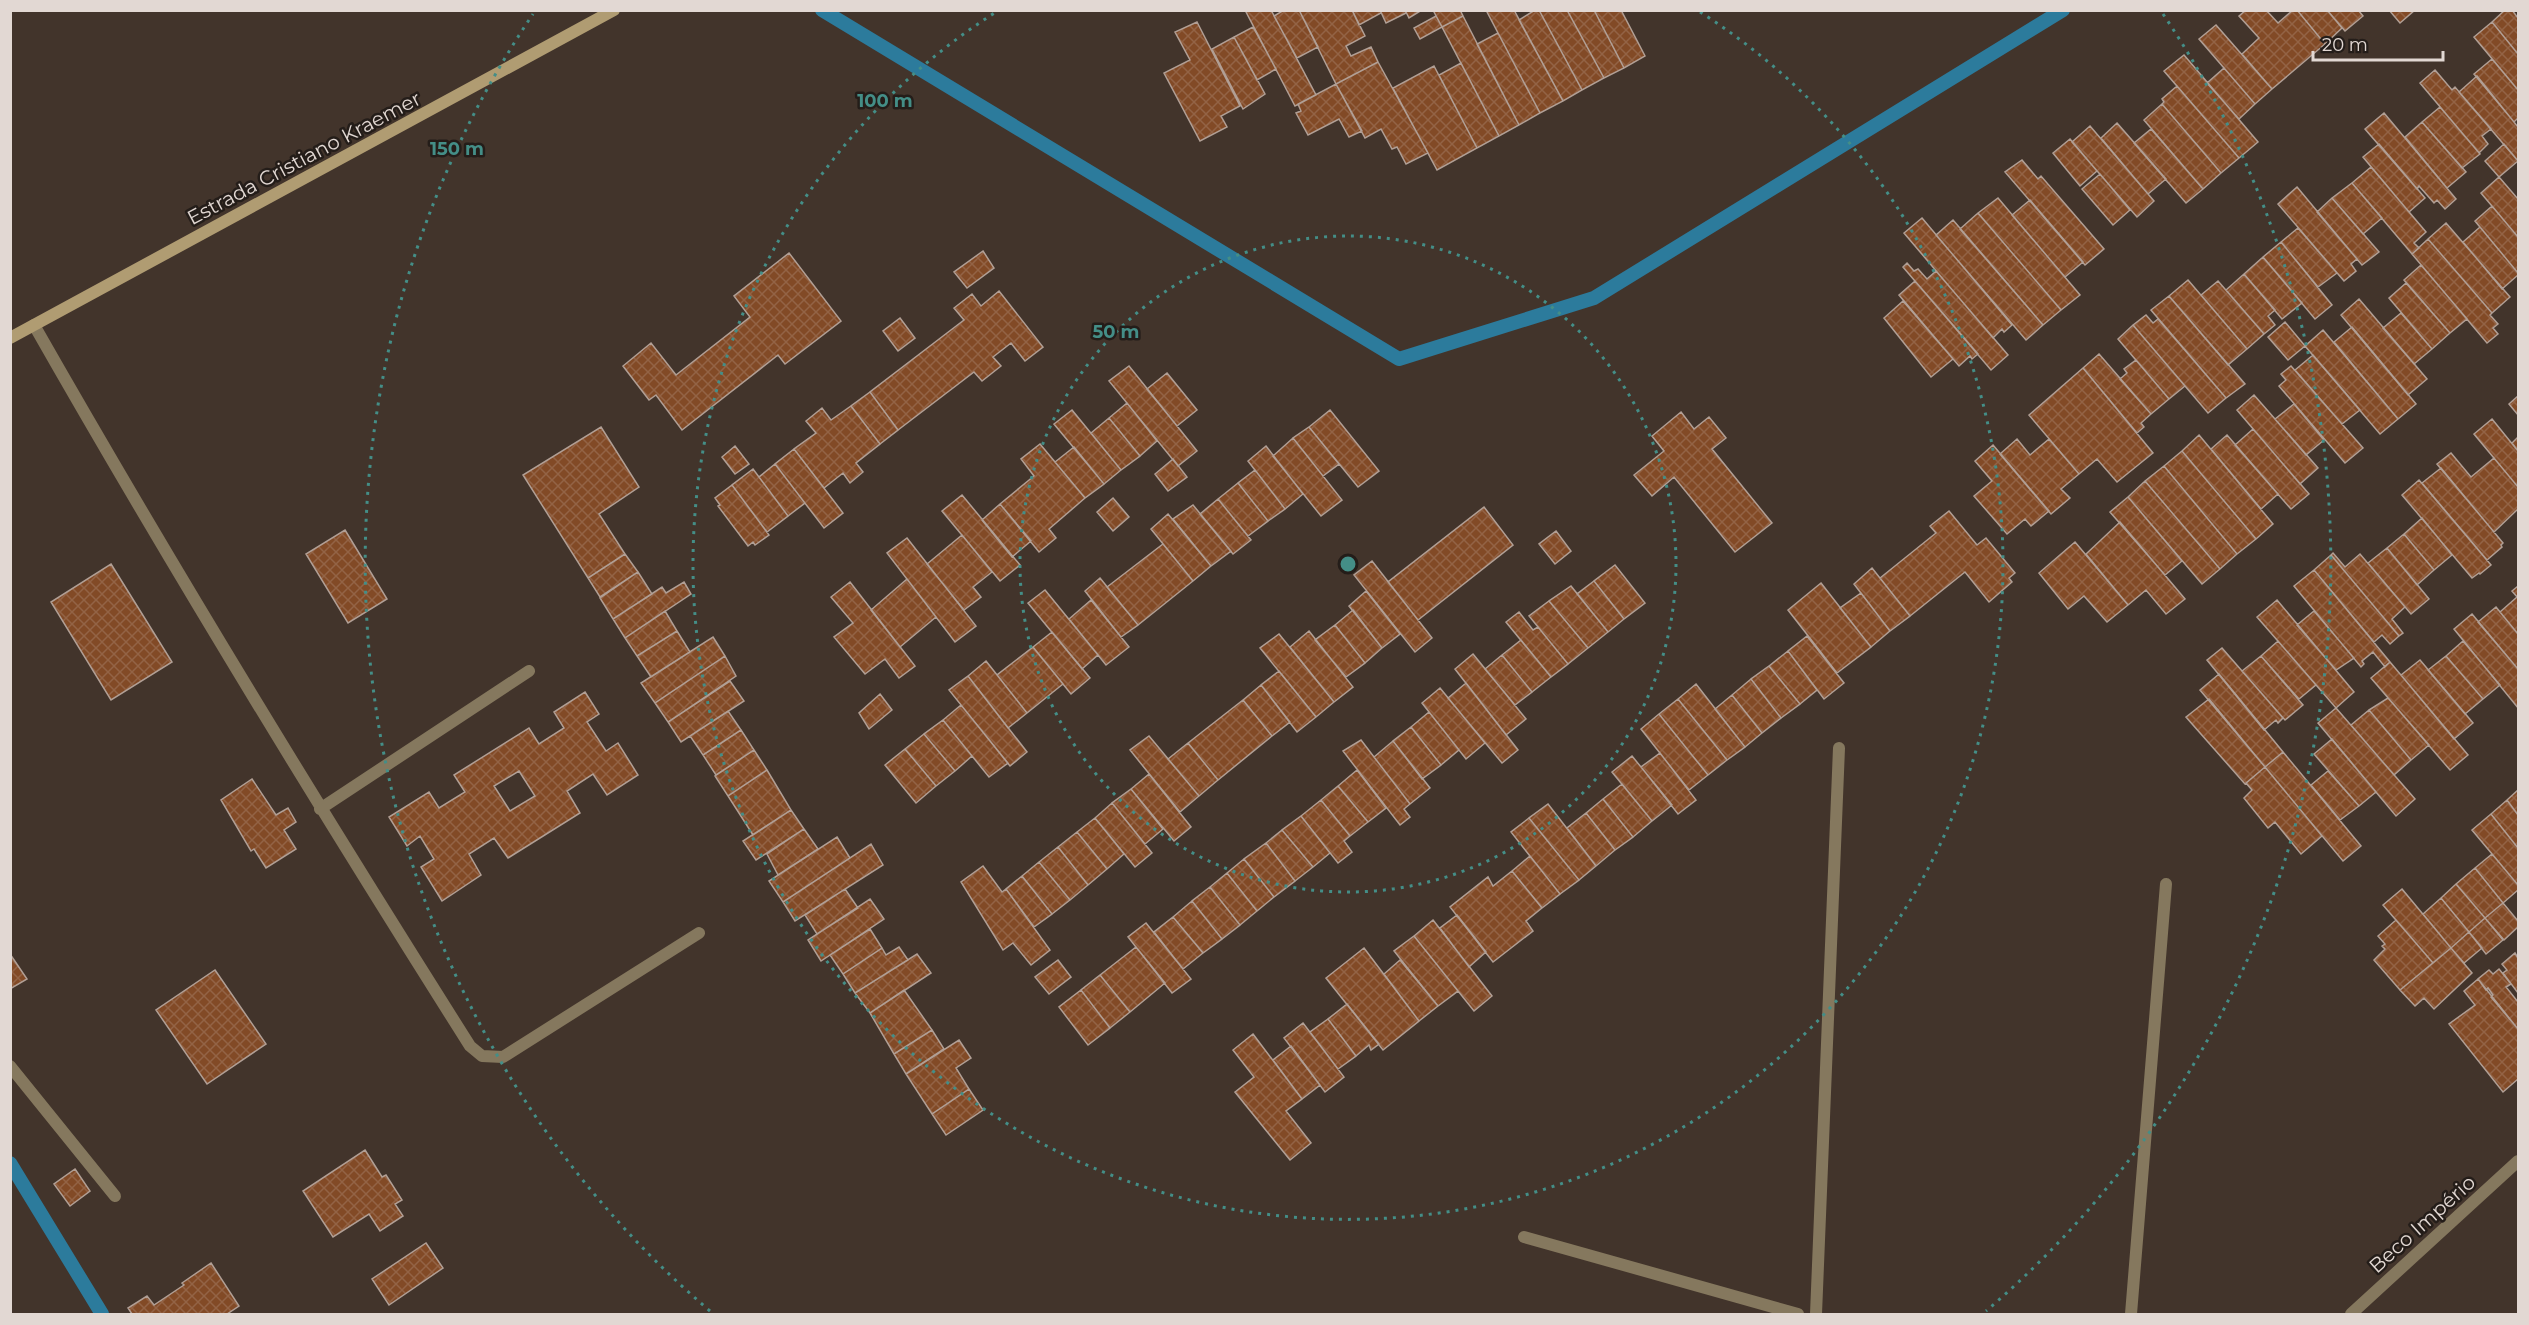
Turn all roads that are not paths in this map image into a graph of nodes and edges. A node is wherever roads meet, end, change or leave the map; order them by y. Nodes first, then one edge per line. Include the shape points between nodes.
1 (614, 10) edge
2 (34, 325) junction
3 (10, 338) edge
4 (529, 671) dead end
5 (1839, 748) dead end
6 (320, 810) junction
7 (2166, 884) dead end
8 (699, 933) dead end
9 (10, 1066) edge
10 (2518, 1161) edge
11 (115, 1196) dead end
12 (1524, 1237) dead end
13 (1798, 1314) edge
14 (1816, 1314) edge
15 (2132, 1314) edge
16 (2351, 1314) edge

1 - 2 main road, Estrada Cristiano Kraemer
2 - 3 main road, Estrada Cristiano Kraemer
2 - 6 street
4 - 6 street
5 - 14 street
6 - 8 street via 470,1046 482,1056 504,1057
7 - 15 street
9 - 11 street
10 - 16 street, Beco Império
12 - 13 street

